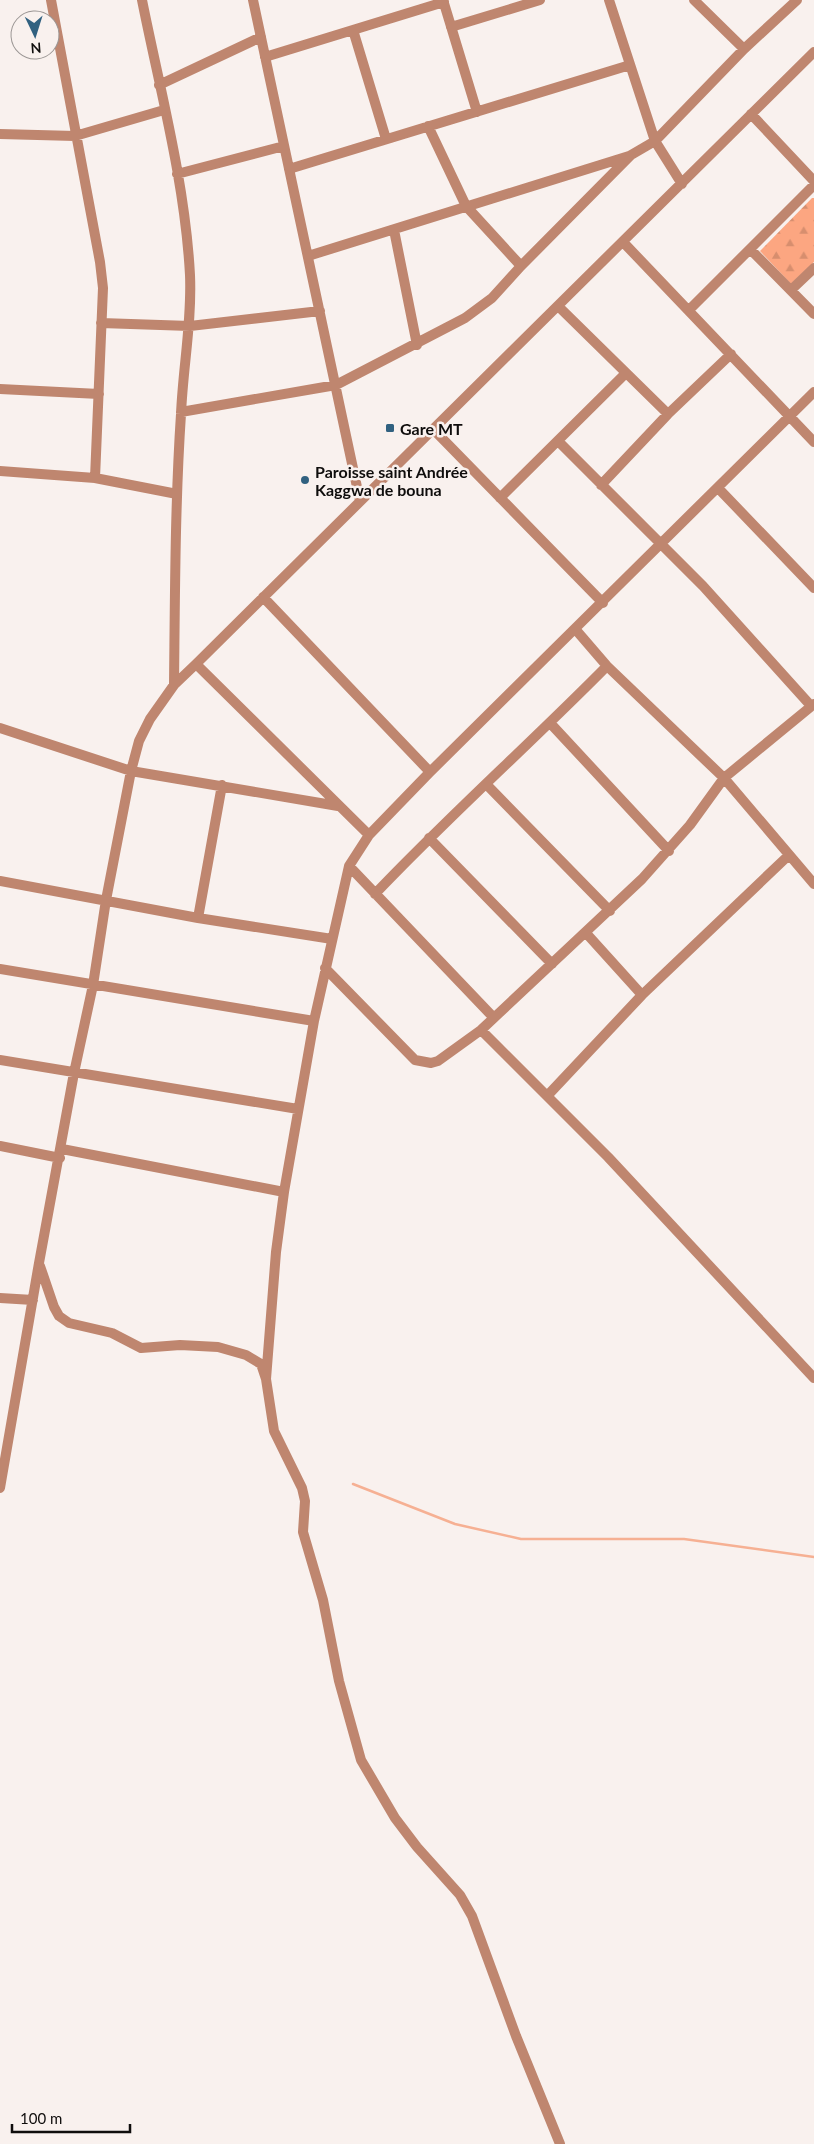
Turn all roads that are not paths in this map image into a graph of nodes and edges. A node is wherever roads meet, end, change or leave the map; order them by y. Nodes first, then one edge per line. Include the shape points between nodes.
1 (50, 0) edge
2 (142, 0) edge
3 (253, 0) edge
4 (609, 0) edge
5 (694, 0) edge
6 (443, 1) edge
7 (535, 1) edge
8 (795, 1) edge
9 (451, 27) junction
10 (353, 30) junction
11 (261, 37) junction
12 (744, 49) junction
13 (265, 56) junction
14 (813, 57) edge
15 (630, 65) junction
16 (159, 85) junction
17 (164, 110) junction
18 (477, 112) junction
19 (751, 114) junction
20 (428, 126) junction
21 (0, 134) edge
22 (75, 136) junction
23 (386, 139) junction
24 (655, 141) junction
25 (284, 146) junction
26 (631, 155) junction
27 (289, 169) junction
28 (177, 174) junction
29 (814, 183) edge
30 (682, 184) junction
31 (466, 206) junction
32 (394, 230) junction
33 (623, 242) junction
34 (750, 249) junction
35 (308, 256) junction
36 (521, 266) junction
37 (814, 268) edge
38 (791, 290) junction
39 (558, 306) junction
40 (689, 310) junction
41 (320, 311) junction
42 (814, 314) edge
43 (101, 323) junction
44 (190, 326) junction
45 (417, 344) junction
46 (731, 354) junction
47 (625, 374) junction
48 (336, 384) junction
49 (0, 389) edge
50 (814, 392) edge
51 (99, 394) junction
52 (181, 412) junction
53 (668, 414) junction
54 (789, 417) junction
55 (434, 430) junction
56 (558, 442) junction
57 (814, 442) edge
58 (0, 471) edge
59 (95, 478) junction
60 (601, 485) junction
61 (718, 488) junction
62 (177, 494) junction
63 (500, 498) junction
64 (360, 500) junction
65 (661, 543) junction
66 (814, 588) edge
67 (263, 597) junction
68 (603, 603) junction
69 (576, 630) junction
70 (196, 664) junction
71 (607, 666) junction
72 (174, 685) junction
73 (812, 705) edge
74 (551, 724) junction
75 (0, 728) edge
76 (131, 771) junction
77 (430, 772) junction
78 (724, 778) junction
79 (486, 784) junction
80 (222, 785) junction
81 (338, 806) junction
82 (369, 835) junction
83 (429, 838) junction
84 (669, 851) junction
85 (789, 855) junction
86 (349, 866) junction
87 (0, 881) edge
88 (814, 884) edge
89 (375, 894) junction
90 (106, 900) junction
91 (610, 910) junction
92 (198, 918) junction
93 (586, 933) junction
94 (332, 939) junction
95 (552, 964) junction
96 (325, 968) junction
97 (0, 969) edge
98 (93, 985) junction
99 (642, 995) junction
100 (494, 1018) junction
101 (314, 1022) junction
102 (481, 1030) junction
103 (0, 1060) edge
104 (74, 1072) junction
105 (548, 1095) junction
106 (298, 1109) junction
107 (0, 1146) edge
108 (61, 1153) junction
109 (284, 1192) junction
110 (39, 1263) junction
111 (0, 1298) edge
112 (33, 1300) junction
113 (266, 1378) junction
114 (814, 1378) edge
115 (0, 1488) edge
116 (560, 2144) edge

1 - 22 street
2 - 16 street
3 - 11 street
4 - 15 street
5 - 12 street
6 - 9 street
6 - 10 street
7 - 9 street
8 - 12 street
9 - 18 street
10 - 13 street
10 - 23 street
11 - 13 street
11 - 16 street
12 - 24 street
13 - 25 street
14 - 19 street
15 - 18 street
15 - 24 street
16 - 17 street
17 - 22 street
17 - 28 street
18 - 20 street
19 - 29 street
19 - 30 street
20 - 23 street
20 - 31 street
21 - 22 street
22 - 43 street via 100,262 103,288
23 - 27 street
24 - 26 street
24 - 30 street
25 - 27 street
25 - 28 street
26 - 31 street
26 - 36 street
27 - 35 street
28 - 44 street via 190,268
29 - 34 street
30 - 33 street
31 - 32 street
31 - 36 street
32 - 35 street
32 - 45 street
33 - 39 street
33 - 40 street
34 - 38 street
34 - 40 street
35 - 41 street
36 - 45 street via 492,298 465,318
37 - 38 street
38 - 42 street
39 - 47 street
39 - 55 street
40 - 46 street
41 - 44 street
41 - 48 street
43 - 44 street
43 - 51 street
44 - 52 street
45 - 48 street
46 - 53 street
46 - 54 street
47 - 53 street
47 - 56 street
48 - 52 street
48 - 64 street
49 - 51 street
50 - 54 street
51 - 59 street
52 - 62 street
53 - 60 street
54 - 57 street
54 - 61 street
55 - 63 street
55 - 64 street
56 - 60 street
56 - 63 street
58 - 59 street
59 - 62 street
60 - 65 street
61 - 65 street
61 - 66 street
62 - 72 street
63 - 68 street
64 - 67 street
65 - 68 street
65 - 73 street
67 - 70 street
67 - 77 street
68 - 69 street
69 - 71 street
69 - 77 street
70 - 72 street
70 - 81 street
71 - 74 street
71 - 78 street
72 - 76 street via 147,725
73 - 78 street
74 - 79 street
74 - 84 street
75 - 76 street
76 - 80 street
76 - 90 street
77 - 82 street
78 - 84 street
78 - 85 street
79 - 83 street
79 - 91 street
80 - 81 street
80 - 92 street
81 - 82 street
82 - 86 street
83 - 89 street
83 - 95 street
84 - 91 street
85 - 88 street
85 - 99 street
86 - 89 street
86 - 94 street
87 - 90 street
89 - 100 street
90 - 92 street
90 - 98 street
91 - 93 street
92 - 94 street
93 - 95 street
93 - 99 street
94 - 96 street
95 - 100 street
96 - 101 street
96 - 102 street via 415,1060 431,1064 446,1057
97 - 98 street
98 - 101 street
98 - 104 street
99 - 105 street
100 - 102 street
101 - 106 street
102 - 105 street
103 - 104 street
104 - 106 street
104 - 108 street
105 - 114 street
106 - 109 street
107 - 108 street
108 - 109 street
108 - 110 street
109 - 113 street
110 - 112 street
110 - 113 street via 54,1307 59,1316 69,1323 112,1334 141,1348 200,1346 232,1350 261,1364
111 - 112 street
112 - 115 street
113 - 116 street via 274,1431 302,1488 303,1532 323,1600 339,1681 361,1760 396,1818 460,1895 472,1916

